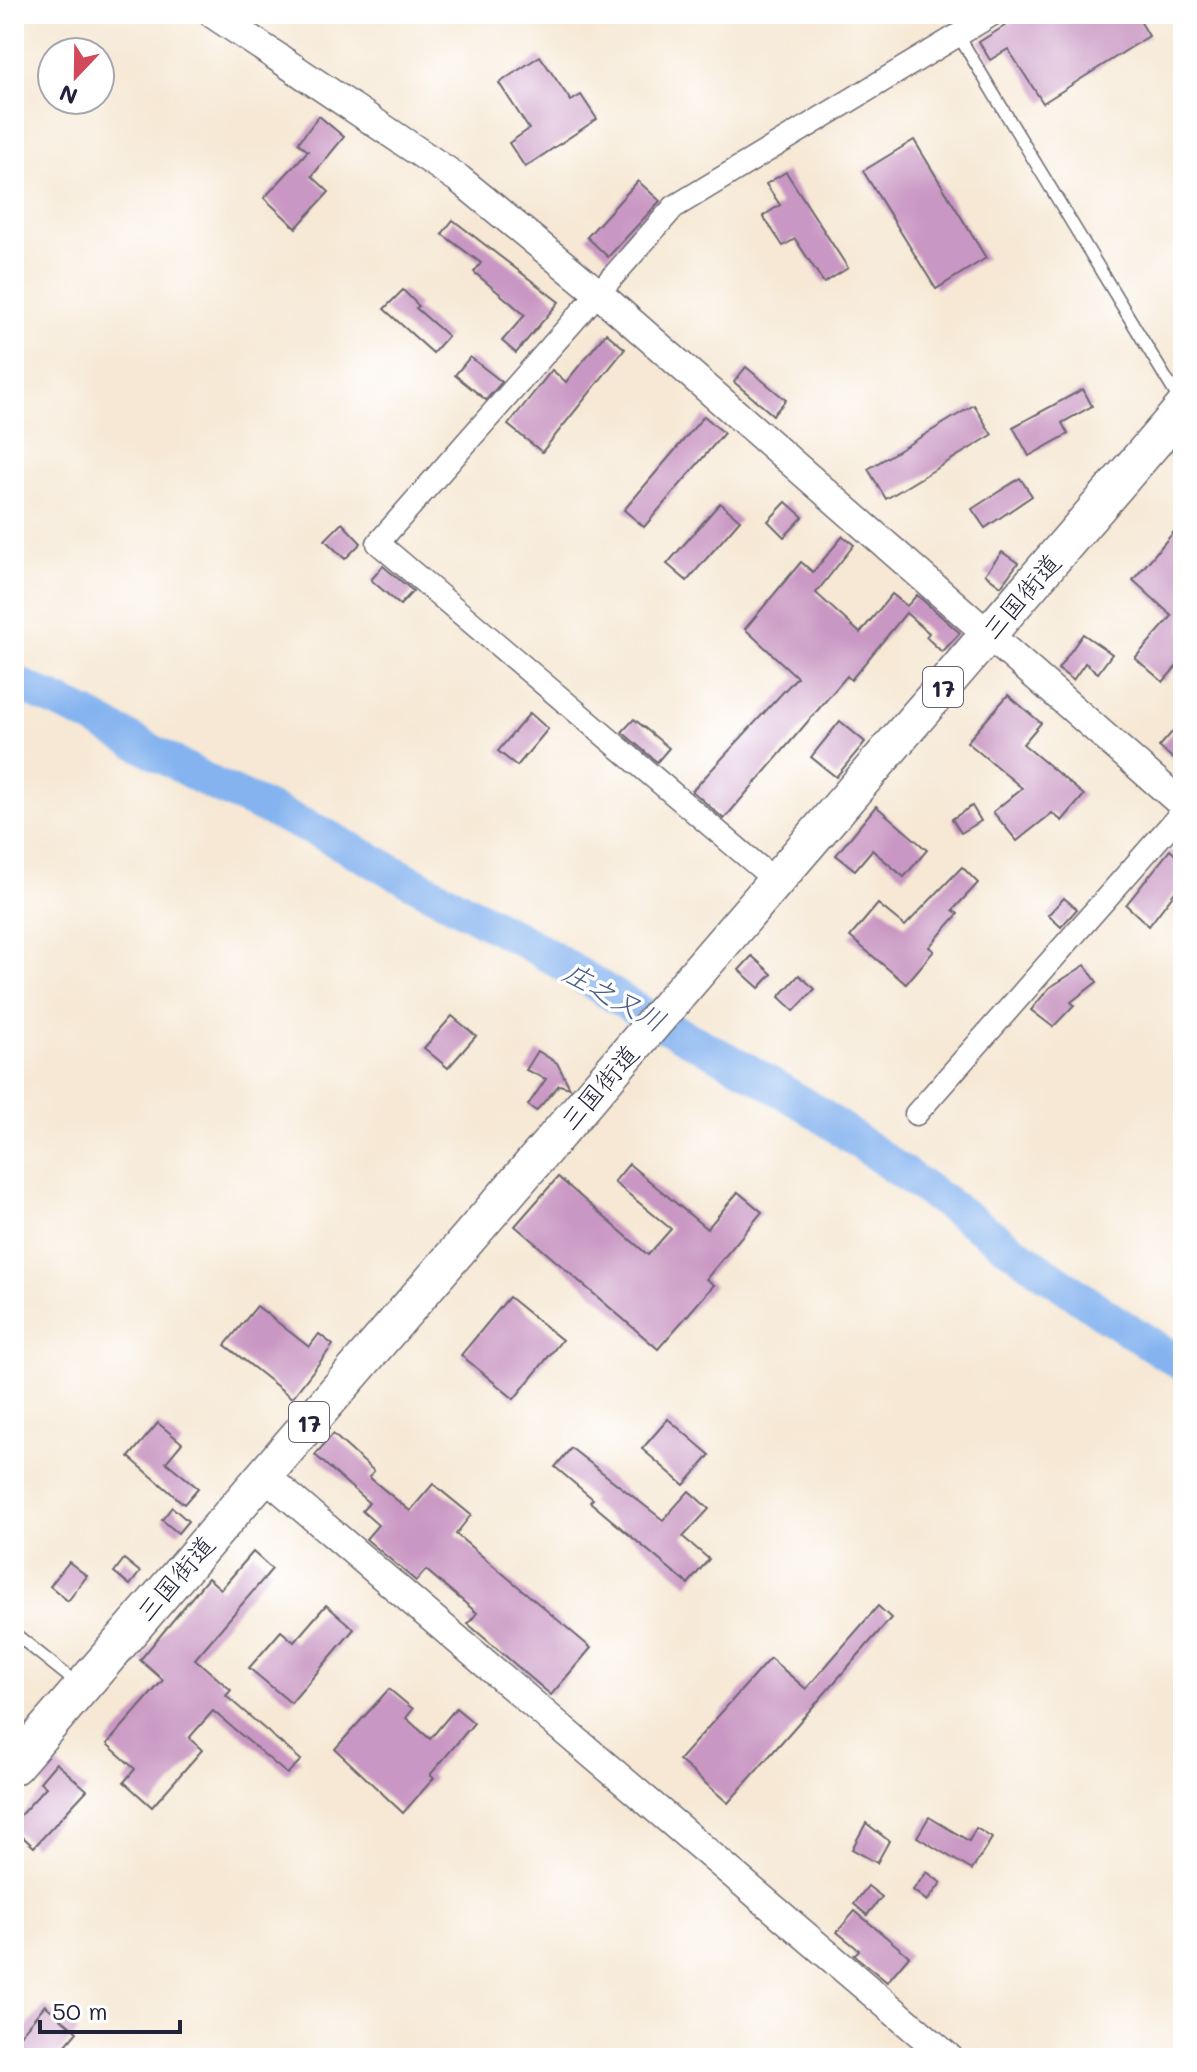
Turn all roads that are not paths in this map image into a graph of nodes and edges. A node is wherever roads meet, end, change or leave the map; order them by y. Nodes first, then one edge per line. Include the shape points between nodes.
1 (213, 14) edge
2 (993, 14) edge
3 (958, 35) junction
4 (597, 292) junction
5 (1183, 408) edge
6 (988, 634) junction
7 (1183, 805) edge
8 (1183, 811) edge
9 (777, 882) junction
10 (916, 1114) dead end
11 (264, 1475) junction
12 (14, 1633) edge
13 (82, 1687) junction
14 (14, 1766) edge
15 (949, 2058) edge

1 - 4 street via 459,179
2 - 3 street
3 - 4 street via 674,207
3 - 5 lane
4 - 6 street
4 - 9 street via 378,543
5 - 6 highway, 三国街道 / 17
6 - 7 street
6 - 9 highway, 三国街道 / 17
8 - 10 street
9 - 11 highway, 三国街道 / 17
11 - 13 highway, 三国街道 / 17
11 - 15 street
12 - 13 lane
13 - 14 highway, 三国街道 / 17

